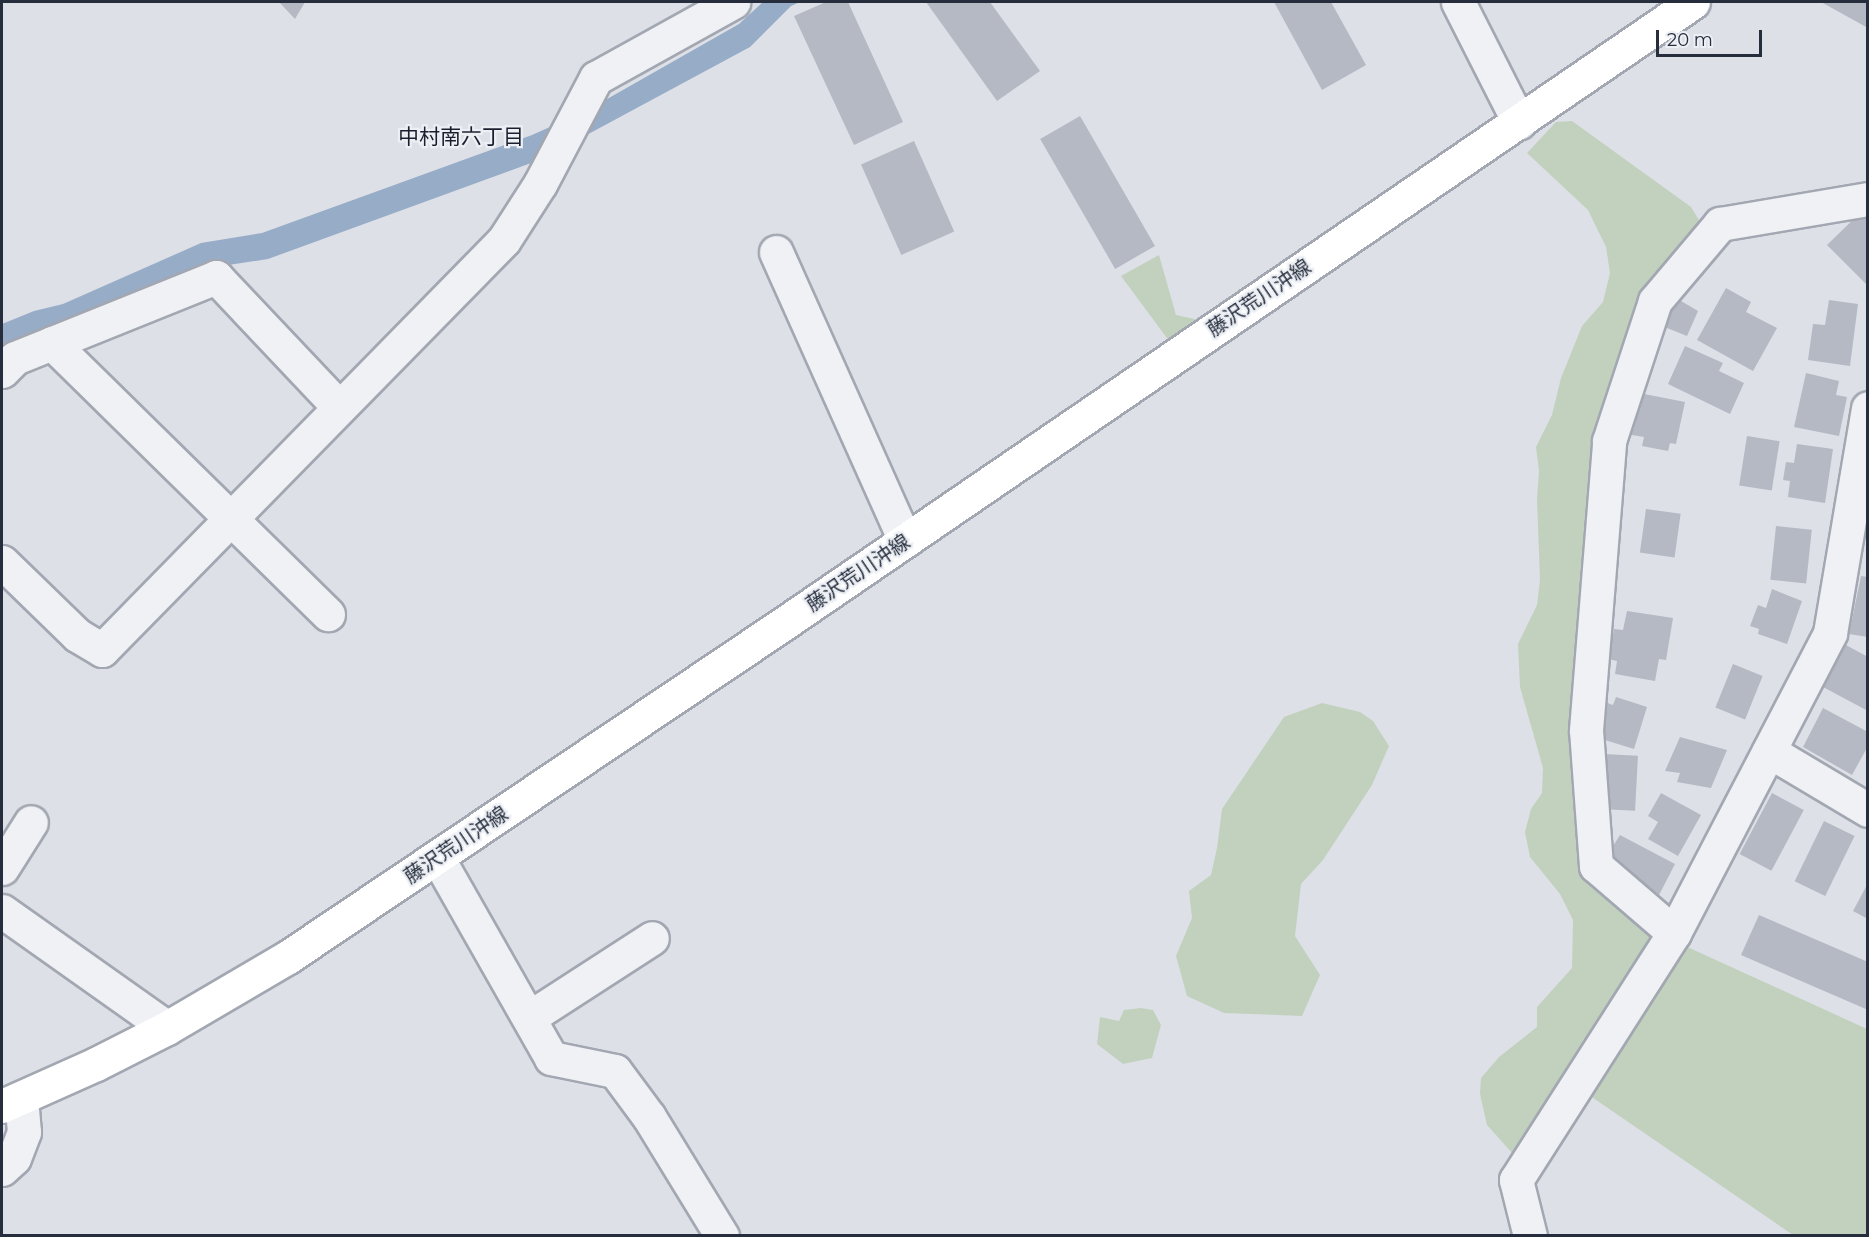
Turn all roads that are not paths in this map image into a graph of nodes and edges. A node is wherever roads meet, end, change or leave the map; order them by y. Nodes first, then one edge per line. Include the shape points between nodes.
1 (733, 2) edge
2 (1458, 2) edge
3 (1683, 4) edge
4 (1519, 122) junction
5 (1868, 199) edge
6 (776, 252) dead end
7 (52, 343) junction
8 (2, 371) edge
9 (339, 407) junction
10 (1868, 408) edge
11 (232, 520) junction
12 (905, 541) junction
13 (2, 562) edge
14 (328, 614) dead end
15 (1769, 751) junction
16 (1868, 810) edge
17 (32, 822) dead end
18 (437, 857) junction
19 (2, 868) edge
20 (2, 911) edge
21 (1674, 933) junction
22 (652, 938) dead end
23 (530, 1017) junction
24 (167, 1028) junction
25 (11, 1102) edge
26 (2, 1169) edge
27 (722, 1236) edge
28 (1530, 1236) edge

1 - 9 street via 596,78 540,184 504,240
2 - 4 street
3 - 4 main road, 藤沢荒川沖線
4 - 12 main road, 藤沢荒川沖線
5 - 21 street via 1720,224 1655,301 1609,441 1586,730 1596,866
6 - 12 street
7 - 8 street via 15,358
7 - 9 street via 216,277
7 - 11 street
9 - 11 street
10 - 15 street via 1830,633
11 - 13 street via 102,651 77,635
11 - 14 street
12 - 18 main road, 藤沢荒川沖線
15 - 16 street
15 - 21 street
17 - 19 street
18 - 23 street
18 - 24 main road, 藤沢荒川沖線 via 288,957
20 - 24 street
21 - 28 street via 1516,1180
22 - 23 street
23 - 27 street via 551,1058 615,1071 649,1117
24 - 25 main road, 藤沢荒川沖線
25 - 26 street via 24,1132 14,1158

